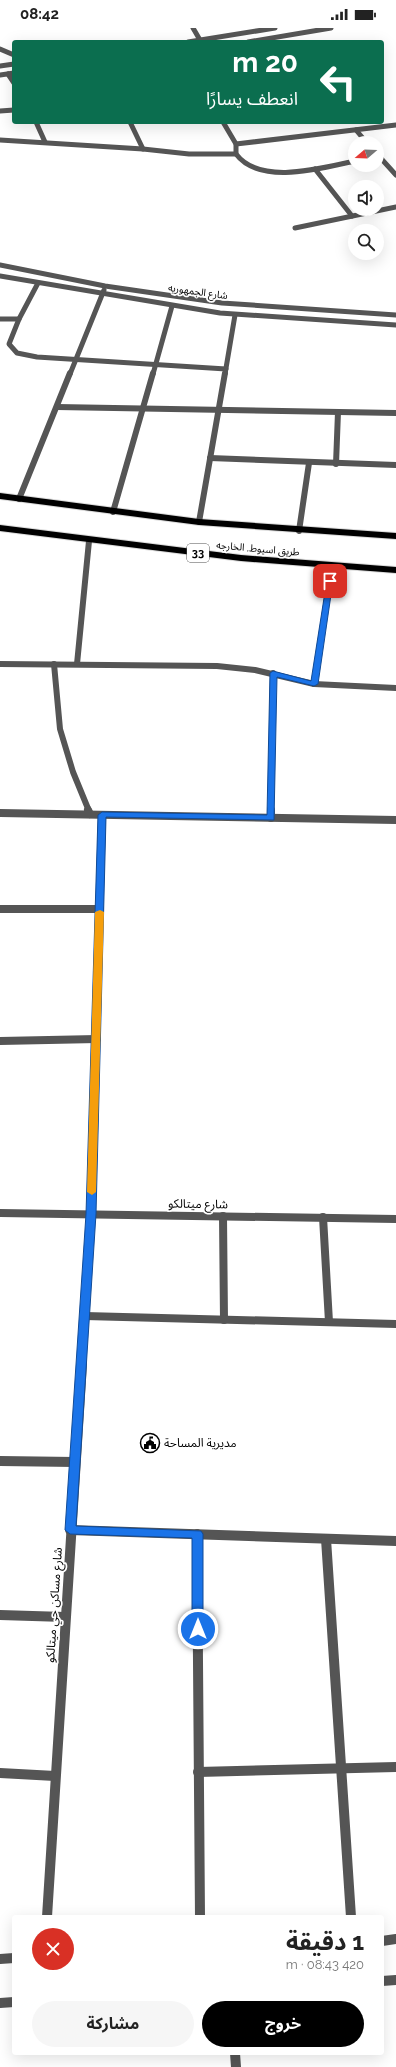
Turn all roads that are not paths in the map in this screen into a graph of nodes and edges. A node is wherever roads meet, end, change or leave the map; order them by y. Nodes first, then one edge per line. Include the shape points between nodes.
1 (193, 28) edge
2 (275, 28) edge
3 (331, 28) edge
4 (200, 40) joint
5 (260, 40) edge
6 (0, 49) edge
7 (12, 54) edge
8 (12, 64) edge
9 (0, 66) edge
10 (12, 73) edge
11 (8, 74) junction
12 (0, 75) edge
13 (12, 80) edge
14 (12, 110) edge
15 (0, 111) edge
16 (37, 124) edge
17 (131, 124) edge
18 (224, 124) edge
19 (396, 125) edge
20 (356, 130) junction
21 (361, 136) edge
22 (0, 140) edge
23 (45, 142) junction
24 (236, 144) junction
25 (143, 149) junction
26 (236, 154) junction
27 (348, 162) edge
28 (384, 162) edge
29 (315, 169) junction
30 (396, 175) edge
31 (396, 207) edge
32 (384, 209) edge
33 (348, 211) edge
34 (352, 216) edge
35 (295, 228) dead end
36 (0, 265) edge
37 (0, 276) edge
38 (38, 283) junction
39 (105, 286) junction
40 (102, 294) junction
41 (172, 306) junction
42 (353, 313) junction
43 (235, 315) junction
44 (396, 315) edge
45 (0, 319) edge
46 (19, 319) junction
47 (350, 322) junction
48 (396, 325) edge
49 (76, 359) junction
50 (155, 364) junction
51 (226, 369) junction
52 (57, 407) junction
53 (142, 409) junction
54 (218, 410) junction
55 (338, 412) junction
56 (396, 413) edge
57 (210, 458) junction
58 (309, 462) junction
59 (336, 464) junction
60 (396, 465) edge
61 (0, 496) edge
62 (19, 499) junction
63 (113, 512) junction
64 (199, 522) junction
65 (0, 528) edge
66 (299, 530) junction
67 (396, 536) edge
68 (89, 541) junction
69 (332, 566) junction
70 (396, 570) edge
71 (0, 664) edge
72 (54, 664) junction
73 (77, 664) junction
74 (273, 673) junction
75 (314, 684) junction
76 (396, 688) edge
77 (0, 813) edge
78 (90, 814) junction
79 (102, 815) junction
80 (271, 818) junction
81 (396, 820) edge
82 (0, 909) edge
83 (100, 909) junction
84 (97, 1039) junction
85 (0, 1041) edge
86 (0, 1213) edge
87 (91, 1214) junction
88 (223, 1216) junction
89 (322, 1218) junction
90 (396, 1219) edge
91 (85, 1316) junction
92 (224, 1320) junction
93 (329, 1322) junction
94 (396, 1324) edge
95 (0, 1461) edge
96 (75, 1462) junction
97 (70, 1530) junction
98 (197, 1534) junction
99 (326, 1539) junction
100 (396, 1541) edge
101 (0, 1615) edge
102 (65, 1617) junction
103 (396, 1766) edge
104 (341, 1768) junction
105 (198, 1772) junction
106 (0, 1773) edge
107 (55, 1776) junction
108 (47, 1915) edge
109 (200, 1915) edge
110 (351, 1915) edge
111 (396, 1940) edge
112 (384, 1941) edge
113 (12, 1958) edge
114 (0, 1959) edge
115 (396, 1980) edge
116 (384, 1981) edge
117 (12, 2002) edge
118 (0, 2003) edge
119 (235, 2055) edge
120 (236, 2067) edge

1 - 4 street
2 - 4 street
3 - 5 street
6 - 7 street
8 - 9 street
10 - 11 street
11 - 12 street
11 - 13 street
14 - 15 street
16 - 23 street
17 - 25 street
18 - 24 street
19 - 20 street
20 - 21 street
20 - 24 street
22 - 23 street
23 - 25 street
24 - 26 street
25 - 26 street via 189,154
26 - 29 street via 244,164 269,171 295,172
27 - 29 street
28 - 30 street
29 - 33 street
31 - 32 street
34 - 35 street
36 - 39 street, شارع الجمهوريه
37 - 38 street, شارع الجمهوريه
38 - 40 street, شارع الجمهوريه
38 - 46 street
39 - 40 street
39 - 42 street, شارع الجمهوريه via 238,305
40 - 41 street, شارع الجمهوريه
40 - 49 street
41 - 43 street, شارع الجمهوريه
41 - 50 street
42 - 44 street, شارع الجمهوريه
42 - 47 street
43 - 47 street, شارع الجمهوريه
43 - 51 street
45 - 46 street
46 - 49 street via 9,344 13,351 22,355
47 - 48 street, شارع الجمهوريه
49 - 50 street
49 - 52 street
50 - 51 street
50 - 53 street
51 - 54 street
52 - 53 street
52 - 62 street
53 - 54 street
53 - 63 street
54 - 55 street
54 - 57 street
55 - 56 street
55 - 59 street
57 - 58 street
57 - 64 street
58 - 59 street
58 - 66 street
59 - 60 street
61 - 62 highway, طريق اسيوط, الخارجه
62 - 63 highway, طريق اسيوط, الخارجه
63 - 64 highway, طريق اسيوط, الخارجه
64 - 66 highway, طريق اسيوط, الخارجه
65 - 68 highway, طريق اسيوط, الخارجه / 33
66 - 67 highway, طريق اسيوط, الخارجه
68 - 69 highway, طريق اسيوط, الخارجه / 33
68 - 73 street
69 - 70 highway, طريق اسيوط, الخارجه / 33
69 - 75 street
71 - 72 street
72 - 73 street
72 - 78 street via 60,729 73,772
73 - 74 street via 218,666
74 - 75 street
74 - 80 street
75 - 76 street
77 - 78 street
78 - 79 street
79 - 80 street
79 - 83 street, شارع مساكن حي ميتالكو
80 - 81 street
82 - 83 street
83 - 84 street, شارع مساكن حي ميتالكو
84 - 85 street
84 - 87 street, شارع مساكن حي ميتالكو
86 - 87 street, شارع ميتالكو
87 - 88 street, شارع ميتالكو
87 - 91 street, شارع مساكن حي ميتالكو
88 - 89 street, شارع ميتالكو
88 - 92 street
89 - 90 street, شارع ميتالكو
89 - 93 street
91 - 92 street
91 - 96 street, شارع مساكن حي ميتالكو
92 - 93 street
93 - 94 street
95 - 96 street
96 - 97 street, شارع مساكن حي ميتالكو
97 - 98 street
97 - 102 street, شارع مساكن حي ميتالكو
98 - 99 street
98 - 105 street
99 - 100 street
99 - 104 street
101 - 102 street
102 - 107 street, شارع مساكن حي ميتالكو
103 - 104 street
104 - 105 street
104 - 110 street
105 - 109 street
106 - 107 street
107 - 108 street, شارع مساكن حي ميتالكو
111 - 112 street
113 - 114 street
115 - 116 street
117 - 118 street
119 - 120 street

